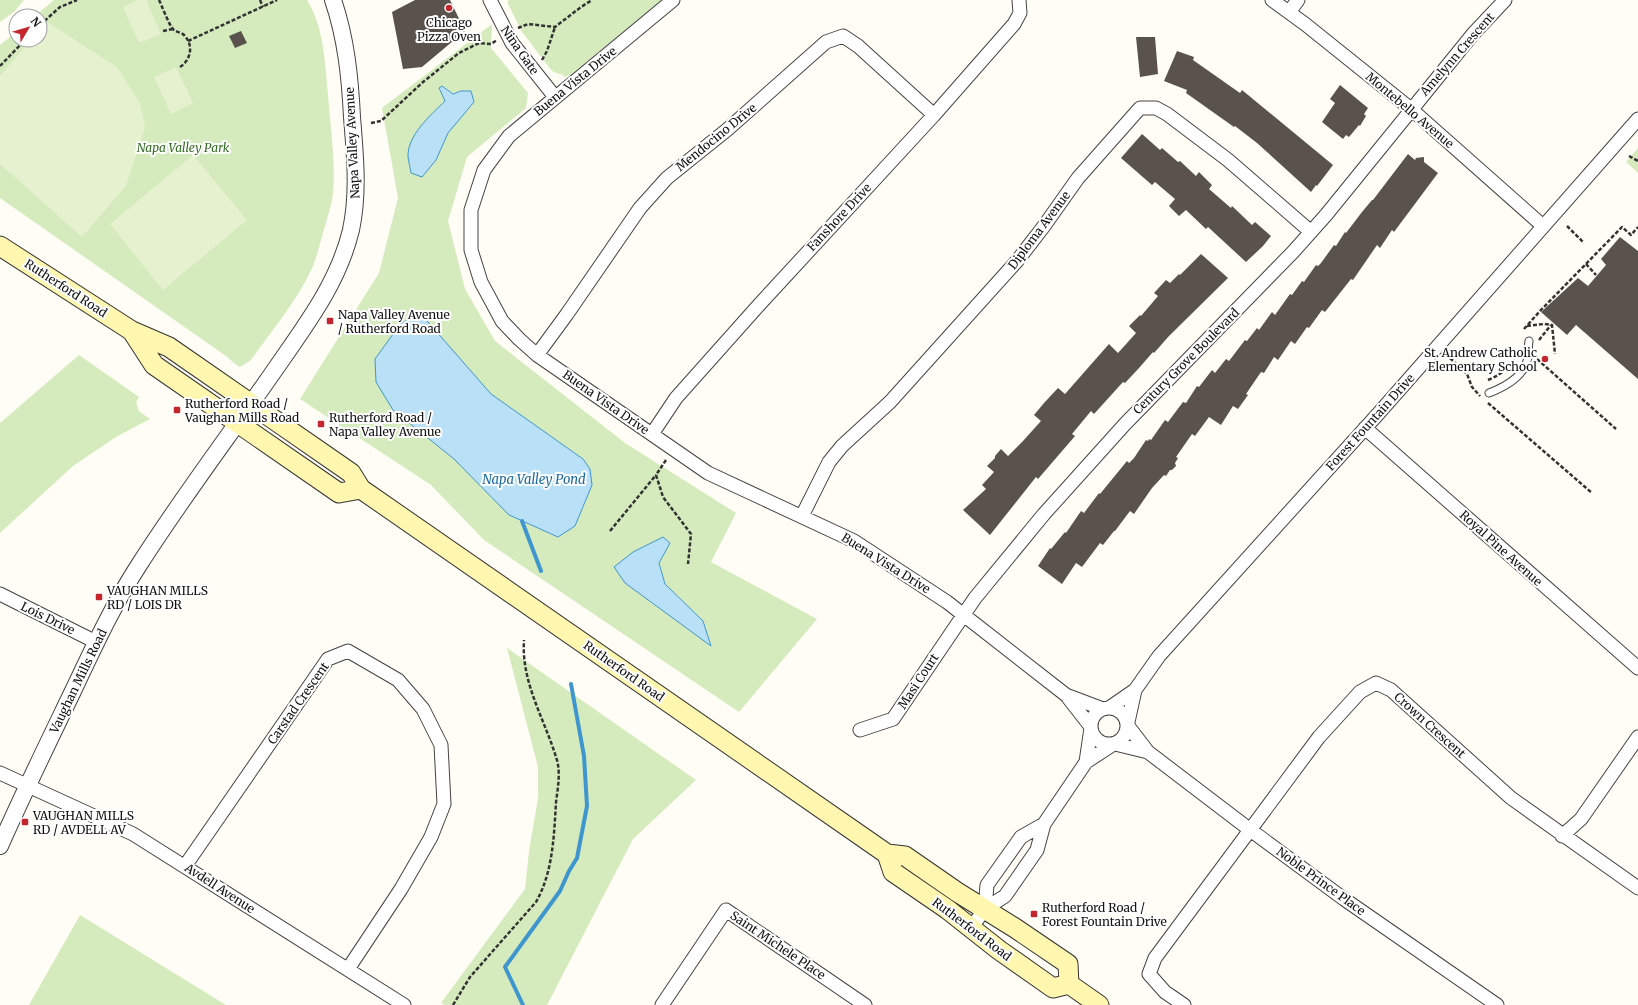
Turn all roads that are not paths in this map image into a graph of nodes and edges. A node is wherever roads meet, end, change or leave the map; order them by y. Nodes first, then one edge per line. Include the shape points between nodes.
1 (333, 0) edge
2 (490, 0) edge
3 (673, 0) edge
4 (1019, 0) edge
5 (1272, 0) edge
6 (1298, 0) edge
7 (1505, 0) edge
8 (1289, 12) junction
9 (555, 97) junction
10 (1411, 109) junction
11 (934, 115) junction
12 (1638, 119) edge
13 (1543, 226) junction
14 (1311, 232) junction
15 (0, 246) edge
16 (132, 331) junction
17 (1528, 341) dead end
18 (537, 354) junction
19 (1489, 394) dead end
20 (251, 404) junction
21 (237, 423) junction
22 (1365, 428) junction
23 (652, 434) junction
24 (362, 489) junction
25 (802, 516) junction
26 (0, 594) edge
27 (963, 615) junction
28 (96, 642) junction
29 (1638, 668) edge
30 (1135, 690) junction
31 (1066, 695) junction
32 (1106, 708) junction
33 (1128, 724) junction
34 (1091, 728) junction
35 (860, 730) dead end
36 (1638, 738) edge
37 (1114, 744) junction
38 (1148, 752) junction
39 (1086, 762) junction
40 (0, 772) edge
41 (28, 785) junction
42 (1044, 824) junction
43 (1249, 829) junction
44 (1562, 836) junction
45 (0, 846) edge
46 (887, 854) junction
47 (185, 866) junction
48 (1638, 888) edge
49 (985, 909) junction
50 (970, 928) junction
51 (348, 969) junction
52 (1069, 984) junction
53 (404, 1005) edge
54 (662, 1005) edge
55 (865, 1005) edge
56 (1100, 1005) edge
57 (1184, 1005) edge
58 (1497, 1005) edge

1 - 20 street, Napa Valley Avenue via 346,47 356,184 355,208 346,248 336,276
2 - 9 street, Nina Gate via 512,43
3 - 9 street, Buena Vista Drive
4 - 11 street, Fanshore Drive via 1020,13 1014,24
5 - 8 street, Montebello Avenue
6 - 8 street
7 - 10 street, Amelynn Crescent via 1473,34
8 - 10 street, Montebello Avenue
9 - 18 street, Buena Vista Drive via 509,136 484,170 471,210 472,250 481,282 502,321
10 - 13 street, Montebello Avenue
10 - 14 street, Century Grove Boulevard
11 - 18 street, Mendocino Drive via 858,46 843,36 826,42 746,114 667,178 640,208
11 - 23 street, Fanshore Drive via 742,323 676,398
12 - 13 street, Forest Fountain Drive
13 - 22 street, Forest Fountain Drive
14 - 25 street, Diploma Avenue via 1228,160 1167,114 1156,108 1140,108 1078,178 1017,261 890,402 842,446 829,462
14 - 27 street, Century Grove Boulevard via 1120,429 1044,514
15 - 16 main road, Rutherford Road
16 - 20 main road, Rutherford Road via 169,347
16 - 21 main road, Rutherford Road via 154,365
17 - 19 lane via 1526,364 1512,382
18 - 23 street, Buena Vista Drive
20 - 21 street, Vaughan Mills Road
20 - 24 main road, Rutherford Road via 351,473
21 - 24 main road, Rutherford Road via 339,493
21 - 28 street, Vaughan Mills Road via 139,565
22 - 29 street, Royal Pine Avenue
22 - 30 street, Forest Fountain Drive via 1159,656
23 - 25 street, Buena Vista Drive via 708,473
24 - 46 main road, Rutherford Road
25 - 27 street, Buena Vista Drive via 854,541
26 - 28 street, Lois Drive
27 - 31 street, Buena Vista Drive
27 - 35 street, Masi Court via 893,718
28 - 41 street, Vaughan Mills Road
30 - 32 street, Forest Fountain Drive
30 - 33 street, Forest Fountain Drive
31 - 32 street, Buena Vista Drive
31 - 34 street, Buena Vista Drive
32 - 33 street via 1120,711
32 - 34 street via 1094,716
33 - 37 street via 1124,738
33 - 38 street, Noble Prince Place
34 - 37 street via 1099,742
34 - 39 street
36 - 44 street via 1581,819
37 - 38 street, Noble Prince Place
37 - 39 street
38 - 43 street, Noble Prince Place
39 - 42 street
40 - 41 street, Avdell Avenue
41 - 45 street, Vaughan Mills Road
41 - 47 street, Avdell Avenue via 133,834
42 - 49 street via 1033,856 1005,896
42 - 49 street via 1021,837 988,885
43 - 44 street, Crown Crescent via 1319,737 1360,692 1376,683 1392,690 1511,798
43 - 57 street via 1155,958 1149,974 1165,992
43 - 58 street, Noble Prince Place via 1344,899
44 - 48 street, Crown Crescent
46 - 49 main road, Rutherford Road via 905,856
46 - 50 main road, Rutherford Road via 893,872
47 - 51 street, Avdell Avenue
47 - 51 street, Carstad Crescent via 328,659 348,651 398,680 424,709 441,745 444,804 431,838
49 - 50 street
49 - 52 main road, Rutherford Road via 1068,964
50 - 52 main road, Rutherford Road via 1053,988
51 - 53 street, Avdell Avenue
52 - 56 main road
54 - 55 street, Saint Michele Place via 726,910

